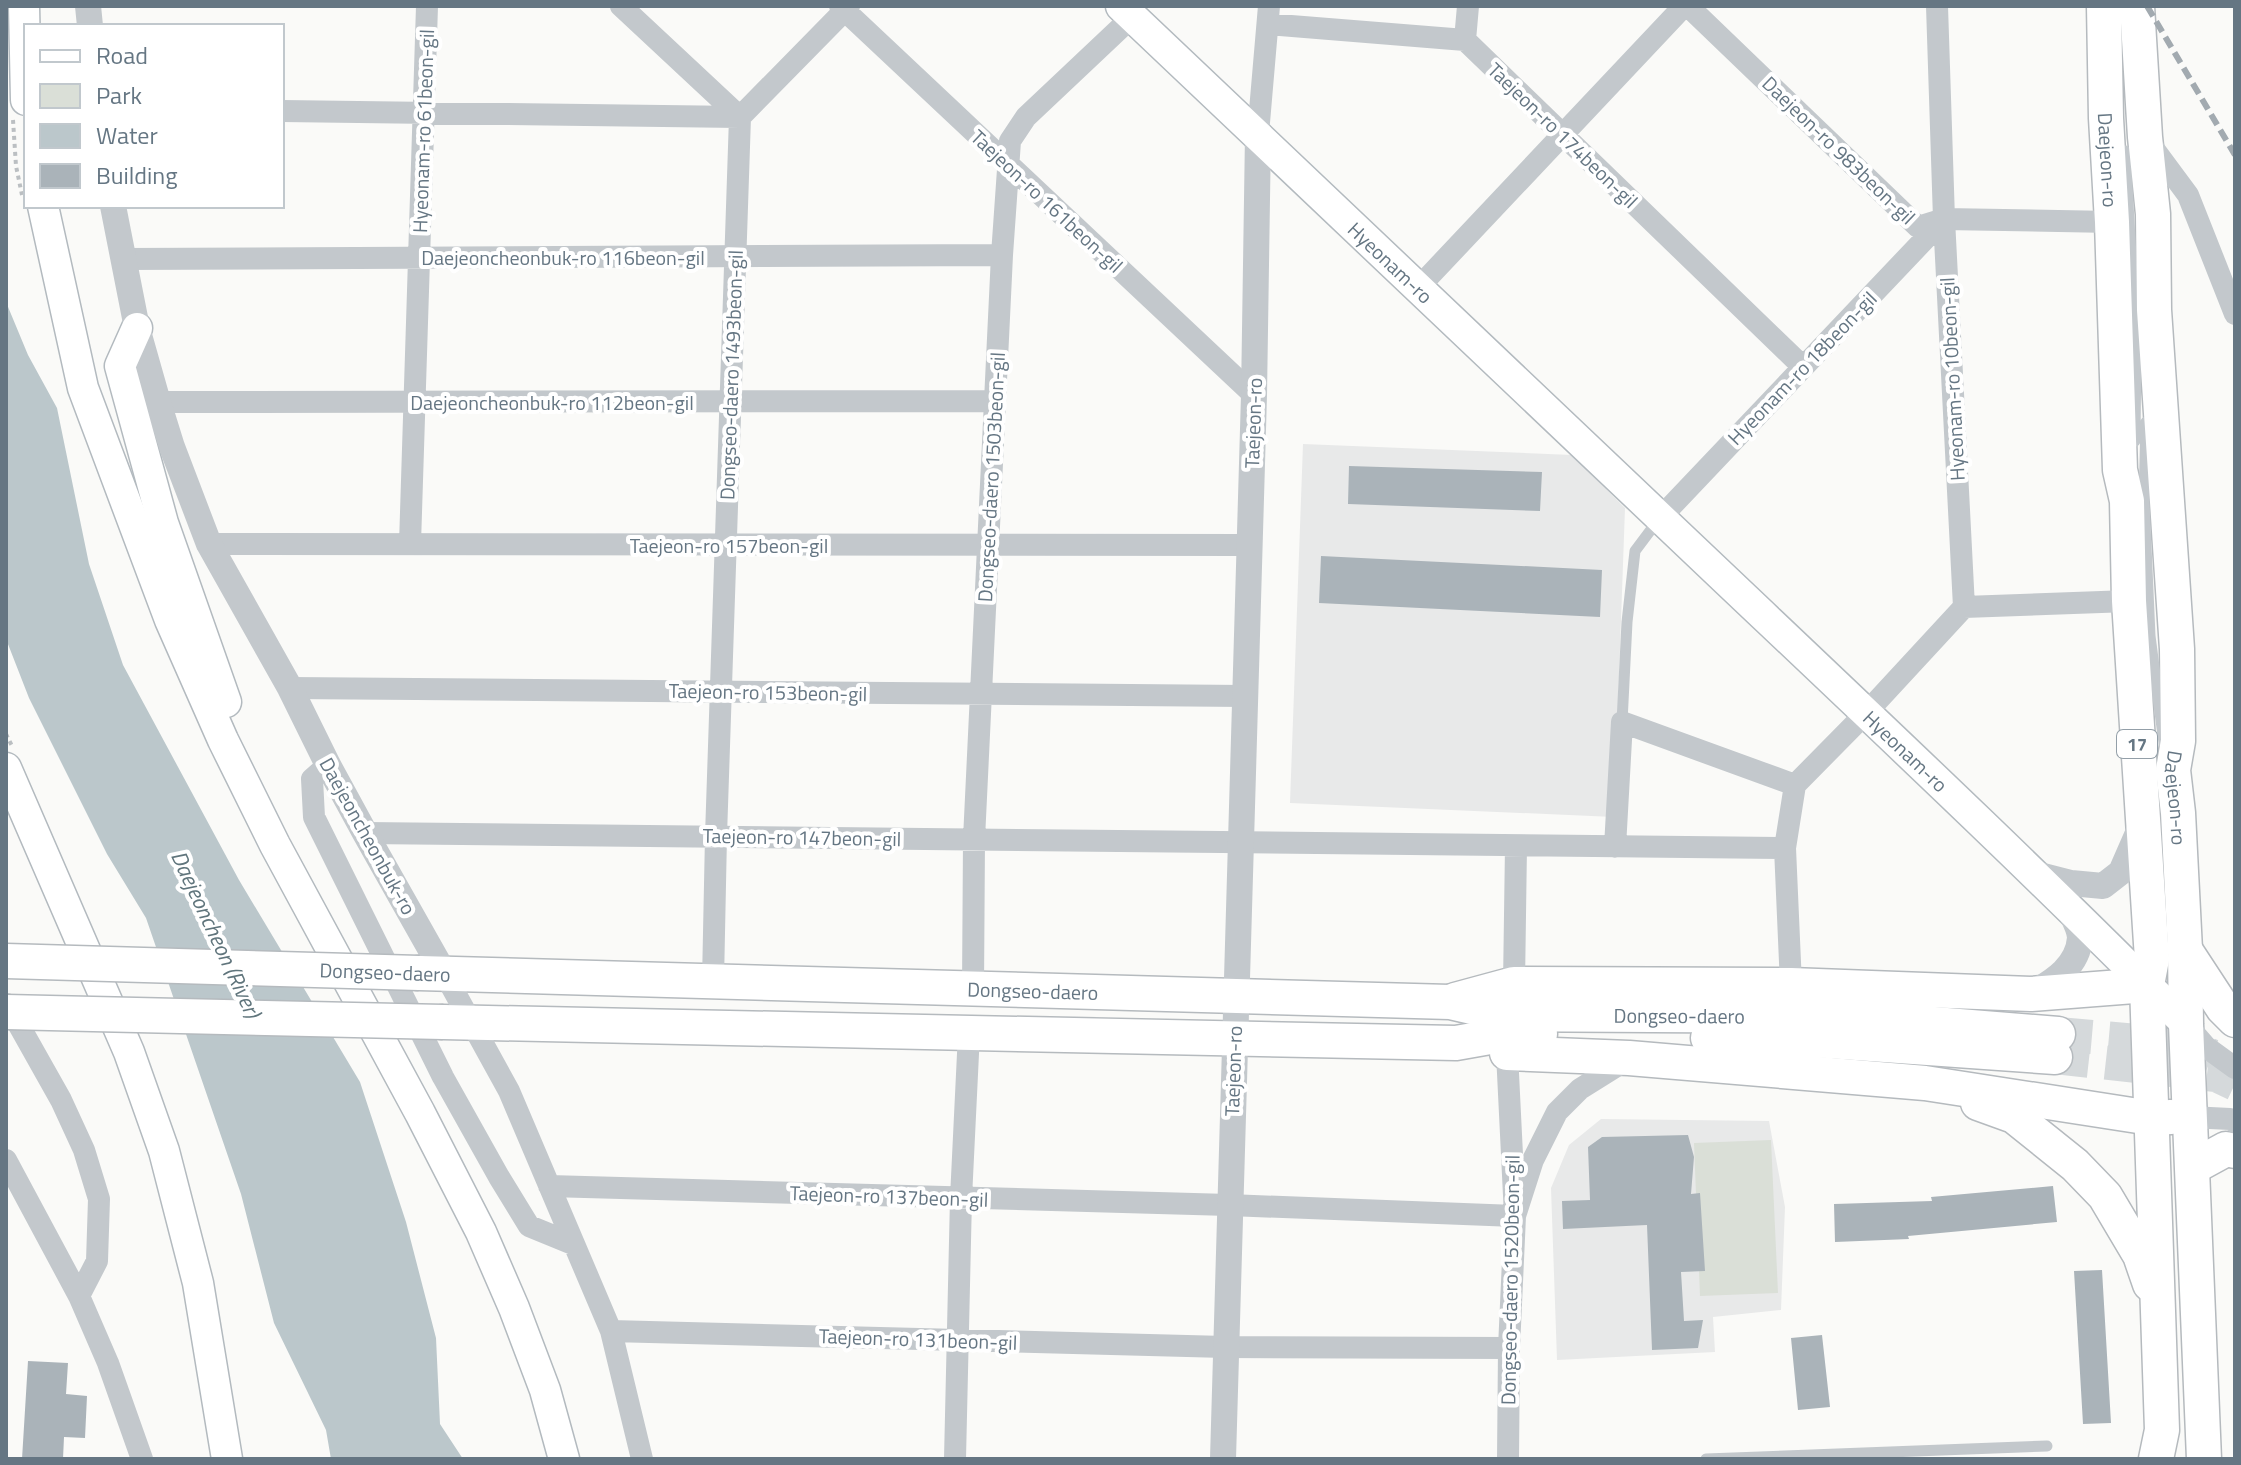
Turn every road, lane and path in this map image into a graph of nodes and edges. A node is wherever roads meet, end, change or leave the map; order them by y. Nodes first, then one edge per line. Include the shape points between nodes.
1 (427, 6) edge
2 (621, 6) edge
3 (1468, 6) edge
4 (1686, 6) edge
5 (1937, 6) edge
6 (2137, 6) edge
7 (845, 7) edge
8 (1126, 11) edge
9 (1269, 15) edge
10 (2104, 17) edge
11 (1465, 40) junction
12 (2118, 97) dead end
13 (284, 111) edge
14 (424, 113) junction
15 (740, 117) junction
16 (1258, 134) junction
17 (1563, 135) junction
18 (2134, 138) junction
19 (1007, 163) junction
20 (43, 208) edge
21 (113, 208) edge
22 (1944, 219) junction
23 (2112, 222) junction
24 (1002, 255) junction
25 (735, 256) junction
26 (419, 258) junction
27 (123, 259) junction
28 (1418, 288) junction
29 (2235, 314) edge
30 (137, 328) junction
31 (1802, 366) junction
32 (1254, 395) junction
33 (995, 401) junction
34 (158, 402) junction
35 (414, 402) junction
36 (730, 402) junction
37 (2127, 501) junction
38 (1660, 518) junction
39 (209, 544) junction
40 (410, 544) junction
41 (725, 544) junction
42 (988, 545) junction
43 (1250, 545) junction
44 (2129, 601) junction
45 (1964, 607) junction
46 (290, 688) junction
47 (720, 692) junction
48 (981, 694) junction
49 (1245, 696) junction
50 (1866, 713) junction
51 (1622, 722) junction
52 (328, 765) junction
53 (6, 768) edge
54 (1795, 785) junction
55 (2142, 824) junction
56 (365, 833) junction
57 (716, 836) junction
58 (974, 839) junction
59 (1240, 841) junction
60 (275, 845) junction
61 (1516, 846) junction
62 (1615, 847) junction
63 (1785, 848) junction
64 (2032, 873) junction
65 (2069, 908) junction
66 (2185, 950) junction
67 (6, 961) edge
68 (432, 973) junction
69 (713, 981) junction
70 (1514, 984) junction
71 (1791, 985) junction
72 (2147, 985) junction
73 (973, 988) junction
74 (2031, 994) junction
75 (1235, 996) junction
76 (1450, 1002) junction
77 (6, 1003) edge
78 (6, 1012) edge
79 (2235, 1020) edge
80 (457, 1022) junction
81 (2186, 1024) junction
82 (969, 1033) junction
83 (1234, 1039) junction
84 (1456, 1043) junction
85 (1507, 1053) junction
86 (1629, 1058) junction
87 (2235, 1068) edge
88 (1925, 1083) junction
89 (2190, 1117) junction
90 (2151, 1118) junction
91 (2235, 1122) edge
92 (2235, 1151) edge
93 (6, 1160) edge
94 (2193, 1167) junction
95 (549, 1186) junction
96 (961, 1198) junction
97 (1229, 1205) junction
98 (1515, 1216) junction
99 (573, 1244) junction
100 (79, 1296) junction
101 (2158, 1310) junction
102 (611, 1331) junction
103 (958, 1340) junction
104 (1225, 1347) junction
105 (1509, 1348) junction
106 (2047, 1446) dead end
107 (2162, 1449) edge
108 (142, 1459) edge
109 (227, 1459) edge
110 (564, 1459) edge
111 (642, 1459) edge
112 (955, 1459) edge
113 (1223, 1459) edge
114 (1508, 1459) edge
115 (1706, 1459) edge
116 (2204, 1459) edge

1 - 14 street, Hyeonam-ro 61beon-gil
2 - 15 street
3 - 11 street
4 - 17 street
4 - 22 street, Daejeon-ro 983beon-gil via 1918,227
5 - 22 street, Hyeonam-ro 10beon-gil
6 - 18 main road, Daejeon-ro
7 - 15 street
7 - 19 street, Taejeon-ro 161beon-gil
8 - 16 main road, Hyeonam-ro
8 - 19 street, Dongseo-daero 1503beon-gil via 1026,117 1010,141
9 - 11 street
9 - 16 street, Taejeon-ro
10 - 12 lane
10 - 23 main road, Daejeon-ro / 17
11 - 17 street, Taejeon-ro 174beon-gil
13 - 14 street
14 - 15 street
14 - 26 street, Hyeonam-ro 61beon-gil
15 - 25 street, Dongseo-daero 1493beon-gil
16 - 28 main road, Hyeonam-ro
16 - 32 street, Taejeon-ro
17 - 28 street
17 - 31 street, Taejeon-ro 174beon-gil
18 - 29 street, Daejeon-ro via 2188,195
18 - 37 lane via 2135,478
18 - 66 main road, Daejeon-ro via 2153,214 2154,310 2177,649 2178,741 2173,770
19 - 24 street, Dongseo-daero 1503beon-gil
19 - 32 street, Taejeon-ro 161beon-gil
20 - 60 main road via 83,388 170,620
21 - 27 street, Daejeoncheonbuk-ro
22 - 23 street, Daejeon-ro 983beon-gil
22 - 31 street, Hyeonam-ro 18beon-gil
22 - 45 street, Hyeonam-ro 10beon-gil
23 - 37 main road, Daejeon-ro / 17 via 2120,470
24 - 25 street, Daejeoncheonbuk-ro 116beon-gil
24 - 33 street, Dongseo-daero 1503beon-gil
25 - 26 street, Daejeoncheonbuk-ro 116beon-gil
25 - 36 street, Dongseo-daero 1493beon-gil
26 - 27 street, Daejeoncheonbuk-ro 116beon-gil
26 - 35 street, Hyeonam-ro 61beon-gil
27 - 30 street, Daejeoncheonbuk-ro
28 - 38 main road, Hyeonam-ro
30 - 34 street, Daejeoncheonbuk-ro
30 - 60 main road via 120,366 163,523
31 - 38 street, Hyeonam-ro 18beon-gil
32 - 43 street, Taejeon-ro
33 - 36 street, Daejeoncheonbuk-ro 112beon-gil
33 - 42 street, Dongseo-daero 1503beon-gil
34 - 35 street, Daejeoncheonbuk-ro 112beon-gil
34 - 39 street, Daejeoncheonbuk-ro
35 - 36 street, Daejeoncheonbuk-ro 112beon-gil
35 - 40 street, Hyeonam-ro 61beon-gil
36 - 41 street, Dongseo-daero 1493beon-gil
37 - 44 main road, Daejeon-ro / 17
38 - 50 main road, Hyeonam-ro
38 - 51 lane via 1635,551
39 - 40 street, Taejeon-ro 157beon-gil
39 - 46 street, Daejeoncheonbuk-ro
40 - 41 street, Taejeon-ro 157beon-gil
41 - 42 street, Taejeon-ro 157beon-gil
41 - 47 street, Dongseo-daero 1493beon-gil
42 - 43 street, Taejeon-ro 157beon-gil
42 - 48 street, Dongseo-daero 1503beon-gil
43 - 49 street, Taejeon-ro
44 - 45 street
44 - 55 main road, Daejeon-ro / 17
45 - 50 street
46 - 47 street, Taejeon-ro 153beon-gil
46 - 52 street, Daejeoncheonbuk-ro
47 - 48 street, Taejeon-ro 153beon-gil
47 - 57 street, Dongseo-daero 1493beon-gil
48 - 49 street, Taejeon-ro 153beon-gil
48 - 58 street, Dongseo-daero 1503beon-gil
49 - 59 street, Taejeon-ro
50 - 54 street
50 - 64 main road, Hyeonam-ro
51 - 54 street
51 - 62 street
52 - 56 street, Daejeoncheonbuk-ro
52 - 99 street via 312,779 314,817 436,1063 529,1226
53 - 109 main road via 129,1052 164,1151 198,1283
54 - 63 street
55 - 64 street via 2121,872 2103,886
55 - 72 main road, Daejeon-ro / 17 via 2152,959
56 - 57 street, Taejeon-ro 147beon-gil
56 - 68 street, Daejeoncheonbuk-ro
57 - 58 street, Taejeon-ro 147beon-gil
57 - 69 street, Dongseo-daero 1493beon-gil
58 - 59 street, Taejeon-ro 147beon-gil
58 - 73 street, Dongseo-daero 1503beon-gil
59 - 61 street
59 - 75 street, Taejeon-ro
60 - 110 main road via 481,1232 545,1390
61 - 62 street
61 - 70 street
62 - 63 street
63 - 71 street
64 - 65 main road, Hyeonam-ro
65 - 72 main road, Hyeonam-ro
65 - 74 street via 2080,936 2072,963
66 - 79 main road
66 - 81 main road, Daejeon-ro
67 - 68 main road, Dongseo-daero, bridge
68 - 69 main road, Dongseo-daero
68 - 80 street, Daejeoncheonbuk-ro
69 - 73 main road, Dongseo-daero
70 - 71 main road
70 - 76 main road
71 - 74 main road
72 - 74 main road
72 - 81 main road, Hyeonam-ro
72 - 90 main road, Daejeon-ro / 17
73 - 75 main road, Dongseo-daero
75 - 76 main road, Dongseo-daero
75 - 83 street, Taejeon-ro
76 - 84 main road, Dongseo-daero via 1502,1014 1835,1016 2057,1045 1507,1034
77 - 100 street via 61,1100 99,1199 97,1261
78 - 80 main road, Dongseo-daero, bridge
80 - 82 main road, Dongseo-daero
80 - 95 street, Daejeoncheonbuk-ro via 509,1091
81 - 87 street
81 - 89 main road, Daejeon-ro
82 - 83 main road, Dongseo-daero
82 - 96 street
83 - 84 main road, Dongseo-daero
83 - 97 street, Taejeon-ro
84 - 85 main road
85 - 86 main road
85 - 98 street, Dongseo-daero 1520beon-gil
86 - 88 main road
86 - 98 street via 1580,1089 1557,1112 1533,1160
88 - 90 main road
88 - 101 main road via 2014,1116 2075,1165 2105,1196 2140,1255
89 - 90 main road
89 - 91 street
89 - 94 main road, Daejeon-ro
90 - 101 main road, Daejeon-ro / 17
92 - 94 main road via 2226,1149
93 - 100 street
94 - 116 main road, Daejeon-ro
95 - 96 street, Taejeon-ro 137beon-gil
95 - 99 street, Daejeoncheonbuk-ro
96 - 97 street, Taejeon-ro 137beon-gil
96 - 103 street
97 - 98 street
97 - 104 street, Taejeon-ro
98 - 105 street, Dongseo-daero 1520beon-gil
99 - 102 street, Daejeoncheonbuk-ro
100 - 108 street
101 - 107 main road, Daejeon-ro / 17
102 - 103 street, Taejeon-ro 131beon-gil
102 - 111 street, Daejeoncheonbuk-ro
103 - 104 street, Taejeon-ro 131beon-gil
103 - 112 street
104 - 105 street
104 - 113 street, Taejeon-ro
105 - 114 street, Dongseo-daero 1520beon-gil
106 - 115 lane

